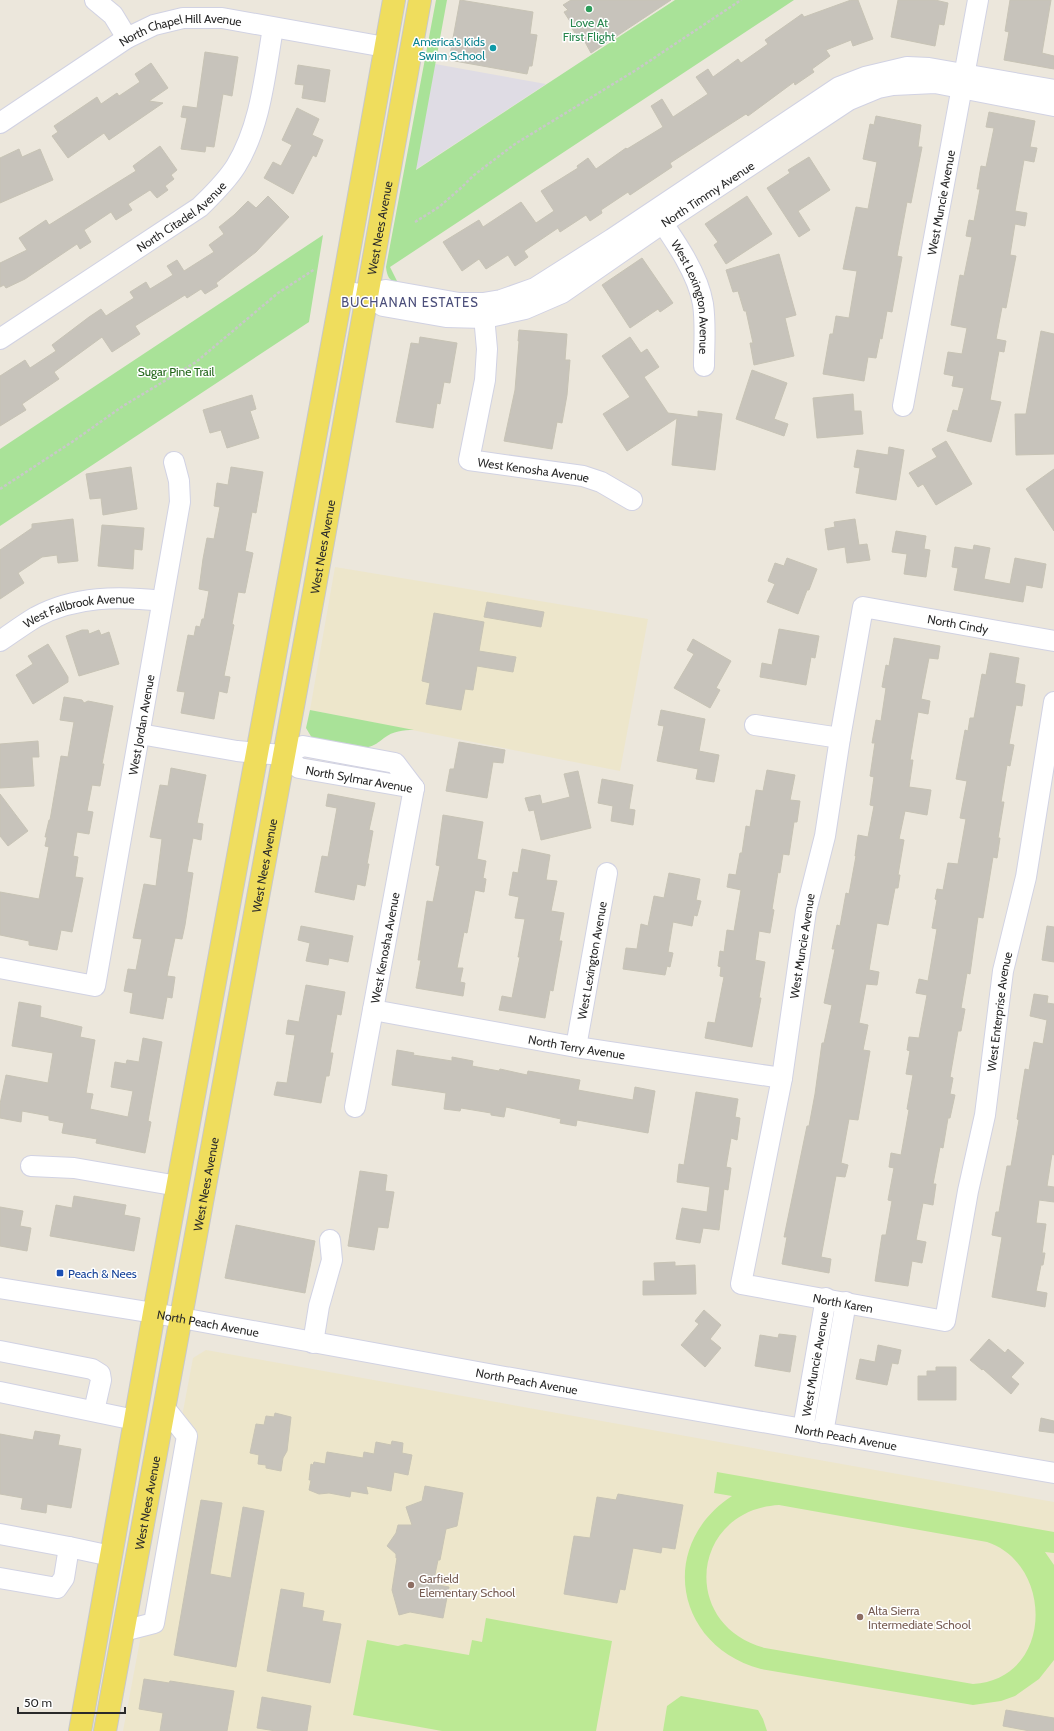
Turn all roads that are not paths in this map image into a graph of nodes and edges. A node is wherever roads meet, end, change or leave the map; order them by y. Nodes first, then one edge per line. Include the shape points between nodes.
1 (95, 0) edge
2 (394, 0) edge
3 (420, 0) edge
4 (978, 0) edge
5 (273, 28) junction
6 (127, 38) junction
7 (385, 47) junction
8 (963, 81) junction
9 (1054, 90) edge
10 (1054, 106) edge
11 (0, 124) edge
12 (384, 200) junction
13 (659, 217) junction
14 (342, 291) junction
15 (367, 296) junction
16 (484, 310) junction
17 (0, 339) edge
18 (704, 366) dead end
19 (903, 406) dead end
20 (174, 462) dead end
21 (632, 500) dead end
22 (162, 601) junction
23 (863, 607) joint
24 (0, 641) edge
25 (1054, 641) edge
26 (1054, 702) edge
27 (755, 724) dead end
28 (140, 734) junction
29 (840, 738) junction
30 (257, 753) junction
31 (284, 755) junction
32 (414, 788) joint
33 (607, 873) dead end
34 (0, 968) edge
35 (373, 1010) junction
36 (576, 1047) junction
37 (782, 1078) junction
38 (355, 1107) dead end
39 (31, 1166) dead end
40 (178, 1186) junction
41 (330, 1240) dead end
42 (741, 1284) joint
43 (0, 1288) edge
44 (826, 1298) junction
45 (846, 1302) junction
46 (154, 1313) junction
47 (180, 1318) junction
48 (945, 1321) joint
49 (313, 1343) junction
50 (0, 1351) edge
51 (0, 1392) edge
52 (164, 1407) junction
53 (94, 1412) junction
54 (135, 1420) junction
55 (803, 1429) junction
56 (823, 1433) junction
57 (1054, 1473) edge
58 (0, 1534) edge
59 (69, 1548) junction
60 (111, 1556) junction
61 (0, 1578) edge
62 (123, 1631) junction
63 (80, 1731) edge
64 (105, 1731) edge

1 - 6 street via 113,15
2 - 7 main road, West Nees Avenue
3 - 12 main road, West Nees Avenue
4 - 8 street, West Muncie Avenue
5 - 6 street, North Chapel Hill Avenue via 222,18 183,18 154,25
5 - 7 street, North Chapel Hill Avenue
5 - 17 street, North Citadel Avenue via 257,116 236,166 221,186 200,207
6 - 11 street, North Chapel Hill Avenue
7 - 12 main road via 392,55 396,67 382,141
7 - 14 main road, West Nees Avenue
8 - 9 street, North Timmy Avenue
8 - 10 street, North Timmy Avenue
8 - 13 street, North Timmy Avenue via 878,88 849,100
8 - 19 street, West Muncie Avenue
12 - 15 main road, West Nees Avenue
13 - 16 street, North Timmy Avenue via 562,293 525,309
13 - 18 street, West Lexington Avenue via 688,264 703,303
14 - 15 street, North Timmy Avenue
14 - 30 main road, West Nees Avenue
15 - 16 street, North Timmy Avenue via 382,306 446,317
15 - 31 main road, West Nees Avenue
16 - 21 street, West Kenosha Avenue via 487,349 485,380 469,460 583,476 601,482
20 - 22 street, West Jordan Avenue via 179,481 180,502
22 - 24 street, West Fallbrook Avenue via 138,598 80,601 36,617
22 - 28 street, West Jordan Avenue
23 - 25 street, North Cindy
23 - 29 street, West Muncie Avenue
26 - 48 street, West Enterprise Avenue via 1026,877 1003,971 985,1115 968,1191
27 - 29 street
28 - 30 street
28 - 34 street, West Jordan Avenue via 94,986
29 - 37 street, West Muncie Avenue via 826,836 806,911
30 - 31 street
30 - 40 main road, West Nees Avenue
31 - 32 street, North Sylmar Avenue via 299,768
31 - 47 main road, West Nees Avenue
32 - 35 street, West Kenosha Avenue
33 - 36 street, West Lexington Avenue
35 - 36 street, North Terry Avenue
35 - 38 street, West Kenosha Avenue
36 - 37 street, North Terry Avenue
37 - 42 street, West Muncie Avenue
39 - 40 street via 74,1168
40 - 46 main road, West Nees Avenue
41 - 49 street via 332,1260 319,1306
42 - 44 street, North Karen
43 - 46 street, North Peach Avenue
44 - 45 street, North Karen
44 - 55 street, West Muncie Avenue
45 - 48 street, North Karen
45 - 56 street, West Muncie Avenue
46 - 47 street, North Peach Avenue
46 - 54 main road, West Nees Avenue
47 - 49 street, North Peach Avenue
47 - 52 main road, West Nees Avenue
49 - 55 street, North Peach Avenue
50 - 53 street via 92,1369 100,1374
51 - 53 street
52 - 62 main road, West Nees Avenue
52 - 62 street via 187,1436 154,1623
53 - 54 street
54 - 60 main road, West Nees Avenue
55 - 56 street, North Peach Avenue
56 - 57 street, North Peach Avenue
58 - 59 street
59 - 60 street
59 - 61 street via 64,1578 56,1588
60 - 63 main road, West Nees Avenue
62 - 64 main road, West Nees Avenue

